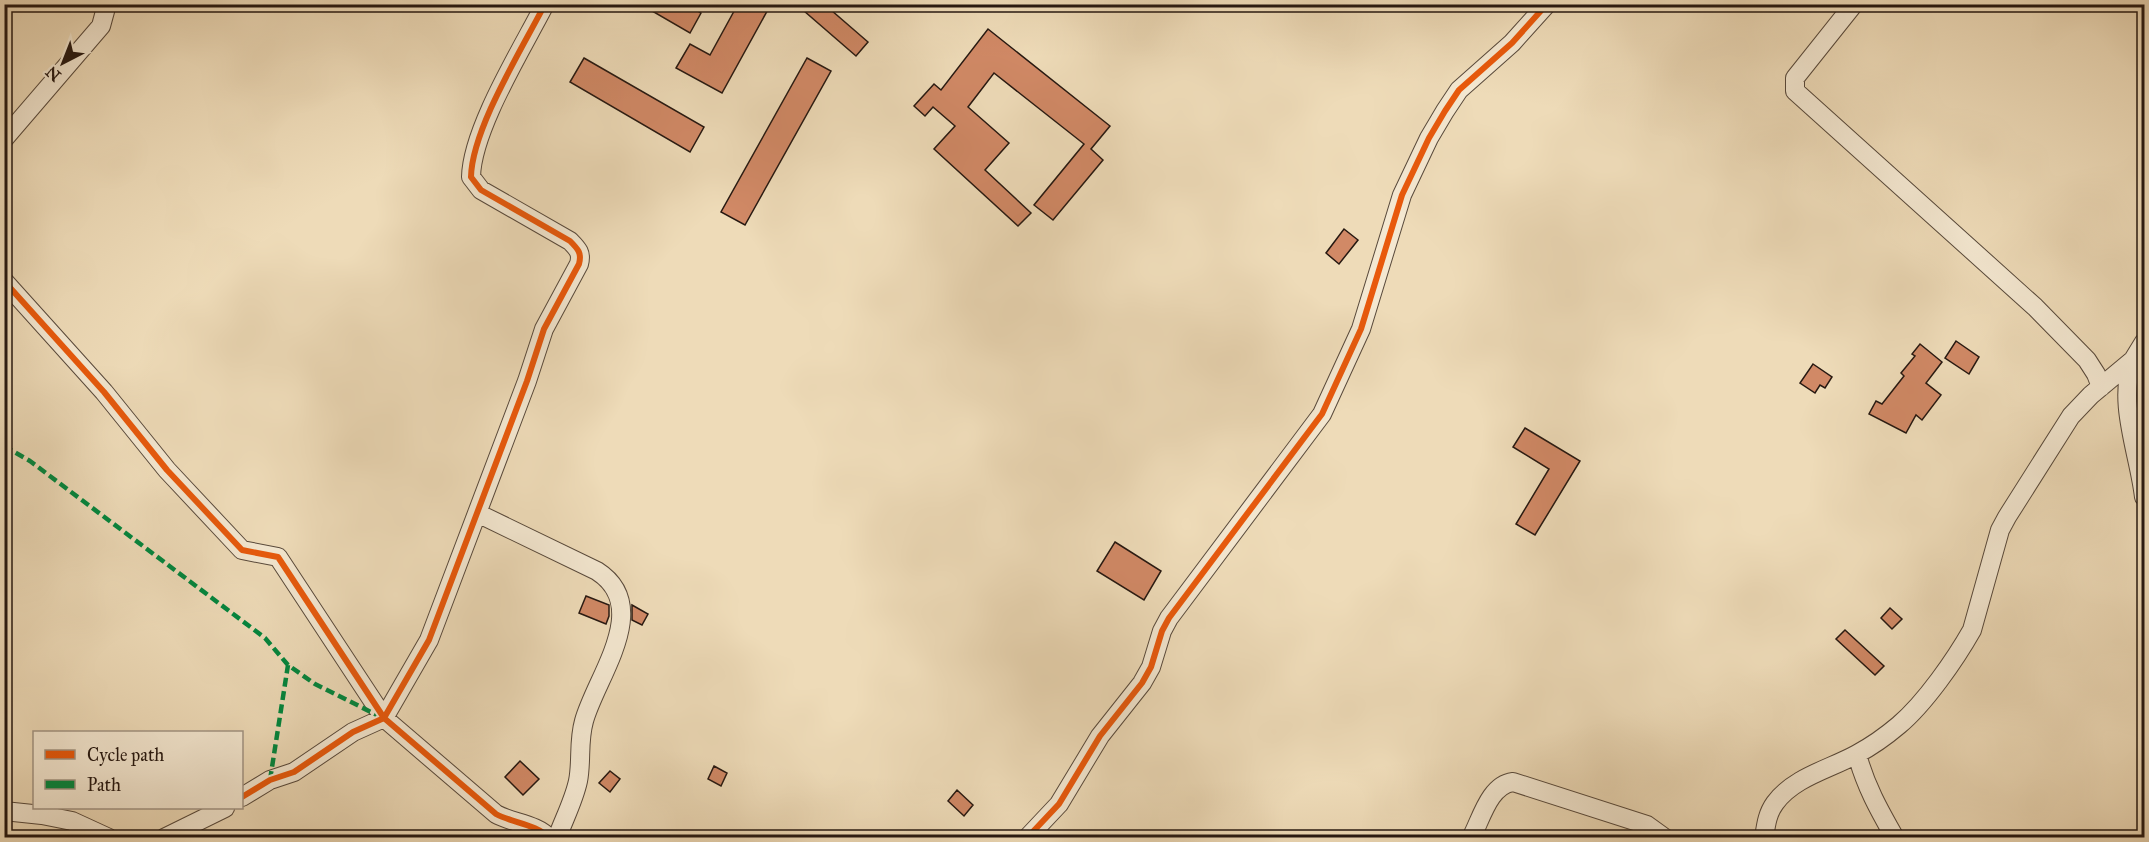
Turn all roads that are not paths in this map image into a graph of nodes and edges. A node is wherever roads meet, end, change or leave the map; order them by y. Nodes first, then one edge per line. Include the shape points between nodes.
1 (107, 4) edge
2 (545, 4) edge
3 (1547, 4) edge
4 (1854, 4) edge
5 (4, 140) edge
6 (4, 281) edge
7 (2145, 342) edge
8 (2133, 360) junction
9 (2101, 387) junction
10 (2145, 497) edge
11 (477, 513) junction
12 (384, 718) junction
13 (1857, 754) junction
14 (243, 797) edge
15 (221, 809) edge
16 (4, 812) edge
17 (109, 837) edge
18 (164, 837) edge
19 (549, 837) edge
20 (557, 837) edge
21 (1027, 837) edge
22 (1471, 837) edge
23 (1665, 837) edge
24 (1764, 837) edge
25 (1895, 837) edge

1 - 5 street via 101,26
2 - 11 street via 497,97 474,151 471,177 481,190 570,241 581,256 544,330
3 - 21 street via 1512,43 1459,90 1445,111 1402,195 1360,329 1322,414 1169,618 1152,668 1100,736 1059,804
4 - 9 street via 1795,78 1795,91 2035,307 2075,346
6 - 12 street via 167,470 242,550 278,557
7 - 8 street
8 - 9 street
8 - 10 street via 2127,375 2127,402
9 - 13 street via 2071,416 2000,530 1977,617 1965,644 1900,724
11 - 12 street via 429,640
11 - 20 street via 597,571 620,600 620,630 584,719 578,781
12 - 14 street via 352,732 310,763 270,780
12 - 19 street via 496,814
13 - 24 street via 1785,792 1767,817
13 - 25 street via 1867,787
15 - 18 street
16 - 17 street via 72,821
22 - 23 street via 1491,798 1502,786 1513,782 1647,825

